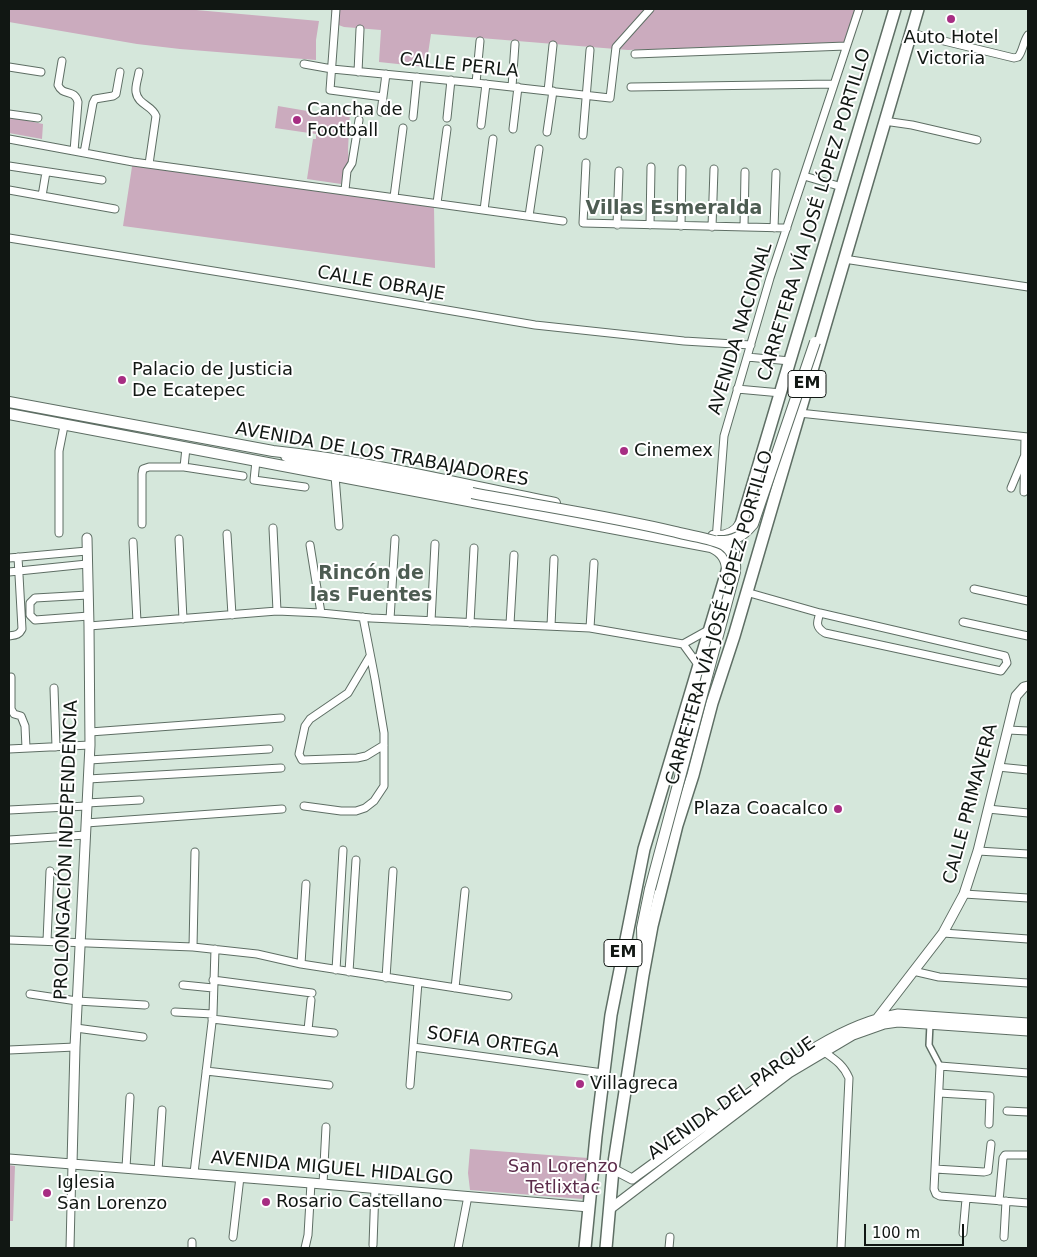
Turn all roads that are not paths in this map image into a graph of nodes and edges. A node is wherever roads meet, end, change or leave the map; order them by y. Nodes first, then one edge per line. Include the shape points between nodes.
1 (336, 9) edge
2 (650, 9) edge
3 (859, 9) edge
4 (895, 9) edge
5 (918, 9) edge
6 (360, 29) dead end
7 (910, 33) junction
8 (1028, 35) edge
9 (480, 41) dead end
10 (516, 44) dead end
11 (553, 45) dead end
12 (846, 46) junction
13 (590, 50) dead end
14 (635, 54) dead end
15 (62, 61) dead end
16 (304, 64) dead end
17 (9, 67) edge
18 (332, 69) junction
19 (41, 72) dead end
20 (120, 72) dead end
21 (139, 72) dead end
22 (358, 72) junction
23 (386, 74) junction
24 (417, 77) junction
25 (451, 80) junction
26 (476, 83) junction
27 (486, 84) junction
28 (834, 84) junction
29 (515, 87) junction
30 (631, 87) dead end
31 (550, 91) junction
32 (587, 95) junction
33 (383, 97) junction
34 (381, 112) dead end
35 (9, 114) edge
36 (413, 117) dead end
37 (38, 118) dead end
38 (447, 118) dead end
39 (359, 120) dead end
40 (884, 121) junction
41 (481, 125) dead end
42 (403, 128) dead end
43 (447, 129) dead end
44 (513, 129) dead end
45 (547, 132) dead end
46 (583, 135) dead end
47 (492, 138) dead end
48 (9, 139) edge
49 (977, 140) dead end
50 (539, 149) dead end
51 (74, 151) junction
52 (84, 153) junction
53 (586, 163) dead end
54 (149, 164) junction
55 (9, 166) edge
56 (651, 167) dead end
57 (682, 169) dead end
58 (714, 169) dead end
59 (619, 171) dead end
60 (46, 172) junction
61 (745, 172) dead end
62 (776, 173) dead end
63 (804, 176) junction
64 (102, 180) dead end
65 (842, 187) junction
66 (9, 190) edge
67 (345, 190) junction
68 (42, 196) junction
69 (394, 197) junction
70 (437, 203) junction
71 (115, 209) dead end
72 (484, 210) junction
73 (529, 216) junction
74 (563, 221) dead end
75 (617, 225) junction
76 (650, 225) junction
77 (681, 226) junction
78 (712, 226) junction
79 (744, 227) junction
80 (774, 228) junction
81 (787, 228) junction
82 (9, 238) edge
83 (844, 259) junction
84 (836, 285) junction
85 (1028, 286) edge
86 (751, 345) junction
87 (747, 357) junction
88 (790, 361) junction
89 (737, 389) junction
90 (781, 393) junction
91 (9, 402) edge
92 (799, 413) junction
93 (9, 414) edge
94 (64, 426) junction
95 (1027, 437) edge
96 (186, 448) junction
97 (273, 451) junction
98 (1024, 457) junction
99 (256, 461) junction
100 (184, 466) junction
101 (243, 476) dead end
102 (335, 476) junction
103 (306, 487) dead end
104 (1011, 488) dead end
105 (1024, 492) dead end
106 (462, 500) junction
107 (743, 520) junction
108 (142, 524) dead end
109 (339, 526) dead end
110 (273, 528) dead end
111 (59, 532) dead end
112 (227, 534) dead end
113 (716, 536) junction
114 (87, 538) dead end
115 (180, 539) dead end
116 (395, 539) dead end
117 (133, 542) dead end
118 (435, 544) dead end
119 (310, 545) dead end
120 (474, 548) dead end
121 (715, 548) junction
122 (87, 551) junction
123 (514, 556) dead end
124 (18, 557) junction
125 (9, 558) edge
126 (554, 559) dead end
127 (594, 563) dead end
128 (88, 564) junction
129 (18, 571) junction
130 (9, 572) edge
131 (726, 577) junction
132 (974, 589) dead end
133 (746, 592) junction
134 (88, 595) junction
135 (1028, 600) edge
136 (277, 611) junction
137 (321, 613) junction
138 (820, 613) junction
139 (232, 615) junction
140 (89, 616) junction
141 (363, 617) junction
142 (183, 618) junction
143 (390, 619) junction
144 (431, 621) junction
145 (137, 622) junction
146 (963, 622) dead end
147 (470, 623) junction
148 (510, 624) junction
149 (90, 626) junction
150 (551, 626) junction
151 (590, 628) junction
152 (711, 628) junction
153 (9, 636) edge
154 (1028, 636) edge
155 (683, 644) junction
156 (370, 656) junction
157 (699, 666) junction
158 (11, 677) dead end
159 (1028, 686) edge
160 (54, 688) dead end
161 (281, 718) dead end
162 (1008, 730) junction
163 (1028, 731) edge
164 (90, 732) junction
165 (90, 745) junction
166 (384, 745) junction
167 (56, 747) junction
168 (26, 748) junction
169 (9, 749) edge
170 (269, 749) dead end
171 (89, 760) junction
172 (998, 767) junction
173 (281, 768) dead end
174 (1028, 770) edge
175 (88, 779) junction
176 (140, 800) dead end
177 (87, 805) junction
178 (304, 806) dead end
179 (282, 808) dead end
180 (988, 809) junction
181 (9, 810) edge
182 (1028, 813) edge
183 (86, 823) junction
184 (86, 835) junction
185 (9, 840) edge
186 (343, 850) dead end
187 (978, 850) junction
188 (195, 852) dead end
189 (1028, 854) edge
190 (356, 860) dead end
191 (393, 870) dead end
192 (50, 871) dead end
193 (306, 884) dead end
194 (465, 891) dead end
195 (964, 894) junction
196 (1028, 898) edge
197 (943, 933) junction
198 (1028, 939) edge
199 (9, 940) edge
200 (47, 941) junction
201 (79, 942) junction
202 (193, 947) junction
203 (215, 949) junction
204 (301, 964) junction
205 (336, 970) junction
206 (913, 971) junction
207 (349, 972) junction
208 (643, 975) junction
209 (386, 978) junction
210 (418, 982) junction
211 (1028, 983) edge
212 (213, 984) junction
213 (183, 985) dead end
214 (455, 988) junction
215 (30, 994) dead end
216 (508, 996) dead end
217 (76, 1001) junction
218 (146, 1005) dead end
219 (175, 1012) dead end
220 (212, 1017) junction
221 (877, 1018) junction
222 (930, 1024) junction
223 (1028, 1024) edge
224 (76, 1028) junction
225 (870, 1028) junction
226 (308, 1030) junction
227 (1028, 1031) edge
228 (334, 1033) dead end
229 (143, 1037) dead end
230 (75, 1047) junction
231 (413, 1047) junction
232 (9, 1050) edge
233 (821, 1050) junction
234 (940, 1066) junction
235 (206, 1071) junction
236 (1028, 1072) edge
237 (603, 1074) junction
238 (329, 1085) dead end
239 (410, 1085) dead end
240 (939, 1093) junction
241 (130, 1097) dead end
242 (162, 1110) dead end
243 (1006, 1111) dead end
244 (1028, 1112) edge
245 (989, 1124) dead end
246 (326, 1127) dead end
247 (991, 1144) dead end
248 (1028, 1155) edge
249 (9, 1159) edge
250 (72, 1164) junction
251 (126, 1168) junction
252 (613, 1169) junction
253 (935, 1169) junction
254 (158, 1171) junction
255 (194, 1173) junction
256 (240, 1177) junction
257 (311, 1183) junction
258 (323, 1184) junction
259 (375, 1188) junction
260 (468, 1196) junction
261 (966, 1199) junction
262 (1003, 1201) junction
263 (1028, 1203) edge
264 (589, 1207) junction
265 (610, 1209) junction
266 (963, 1233) dead end
267 (233, 1237) dead end
268 (670, 1237) dead end
269 (1004, 1237) dead end
270 (373, 1245) dead end
271 (70, 1248) edge
272 (304, 1248) edge
273 (458, 1248) edge
274 (585, 1248) edge
275 (606, 1248) edge
276 (668, 1248) edge
277 (841, 1248) edge

1 - 18 street
2 - 32 street, CALLE PERLA via 616,47 610,98
3 - 12 street, AVENIDA NACIONAL
4 - 65 main road, CARRETERA VÍA JOSÉ LÓPEZ PORTILLO / EM
5 - 7 main road, CARRETERA VÍA JOSÉ LÓPEZ PORTILLO / EM
6 - 22 street
7 - 8 street via 1014,58 1020,54
7 - 40 main road, CARRETERA VÍA JOSÉ LÓPEZ PORTILLO / EM
9 - 26 street
10 - 29 street
11 - 31 street
12 - 14 street
12 - 28 street, AVENIDA NACIONAL
13 - 32 street
15 - 51 street via 58,85 63,92 72,93 78,102
16 - 18 street, CALLE PERLA
17 - 19 street
18 - 22 street, CALLE PERLA
18 - 33 street via 330,90
20 - 52 street via 116,94 95,99 93,103
21 - 54 street via 138,98 154,110 156,116
22 - 23 street, CALLE PERLA
23 - 24 street, CALLE PERLA
23 - 33 street
24 - 25 street, CALLE PERLA
24 - 36 street
25 - 26 street, CALLE PERLA
25 - 38 street
26 - 27 street, CALLE PERLA
27 - 29 street, CALLE PERLA
27 - 41 street
28 - 30 street
28 - 63 street, AVENIDA NACIONAL
29 - 31 street, CALLE PERLA
29 - 44 street
31 - 32 street, CALLE PERLA
31 - 45 street
32 - 46 street
33 - 34 street
35 - 37 street
39 - 67 street
40 - 49 street
40 - 83 main road, CARRETERA VÍA JOSÉ LÓPEZ PORTILLO / EM
42 - 69 street
43 - 70 street
47 - 72 street
48 - 51 street
50 - 73 street
51 - 52 street
52 - 54 street
53 - 75 street via 583,223
54 - 67 street
55 - 60 street
56 - 76 street
57 - 77 street
58 - 78 street
59 - 75 street
60 - 64 street
60 - 68 street
61 - 79 street
62 - 80 street
63 - 65 street
63 - 81 street, AVENIDA NACIONAL
65 - 88 main road, CARRETERA VÍA JOSÉ LÓPEZ PORTILLO / EM
66 - 68 street
67 - 69 street
68 - 71 street
69 - 70 street
70 - 72 street
72 - 73 street
73 - 74 street
75 - 76 street
76 - 77 street
77 - 78 street
78 - 79 street
79 - 80 street
80 - 81 street
81 - 86 street, AVENIDA NACIONAL
82 - 86 street, CALLE OBRAJE via 535,325
83 - 84 main road, CARRETERA VÍA JOSÉ LÓPEZ PORTILLO / EM
83 - 85 street
84 - 92 main road, CARRETERA VÍA JOSÉ LÓPEZ PORTILLO / EM
84 - 106 main road, bridge via 758,514 750,528 737,538 714,540 512,505
86 - 87 street, AVENIDA NACIONAL
87 - 88 street
87 - 89 street, AVENIDA NACIONAL
88 - 90 main road, CARRETERA VÍA JOSÉ LÓPEZ PORTILLO / EM
89 - 90 street
89 - 113 street, AVENIDA NACIONAL via 724,436
90 - 107 main road, CARRETERA VÍA JOSÉ LÓPEZ PORTILLO / EM
91 - 97 main road, AVENIDA DE LOS TRABAJADORES
92 - 95 street
92 - 133 main road, CARRETERA VÍA JOSÉ LÓPEZ PORTILLO / EM
93 - 94 main road, AVENIDA DE LOS TRABAJADORES
94 - 96 main road, AVENIDA DE LOS TRABAJADORES
94 - 111 street via 59,451
95 - 98 street
96 - 99 main road, AVENIDA DE LOS TRABAJADORES
96 - 100 street
97 - 113 main road, AVENIDA DE LOS TRABAJADORES via 372,465
97 - 208 main road, bridge via 302,463 656,528 717,542 729,549 735,561 735,572 650,889 642,928
98 - 104 street
98 - 105 street
99 - 102 main road, AVENIDA DE LOS TRABAJADORES
99 - 103 street via 254,480
100 - 101 street
100 - 108 street via 144,469
102 - 106 main road, AVENIDA DE LOS TRABAJADORES
102 - 109 street
106 - 121 main road, AVENIDA DE LOS TRABAJADORES
107 - 113 main road via 733,532
107 - 131 main road, CARRETERA VÍA JOSÉ LÓPEZ PORTILLO / EM
110 - 136 street
112 - 139 street
113 - 121 street, AVENIDA NACIONAL
114 - 122 street, PROLONGACIÓN INDEPENDENCIA
115 - 142 street
116 - 143 street
117 - 145 street
118 - 144 street
119 - 137 street
120 - 147 street
121 - 131 main road via 727,562
122 - 124 street
122 - 128 street, PROLONGACIÓN INDEPENDENCIA
123 - 148 street
124 - 125 street
124 - 129 street
126 - 150 street
127 - 151 street
128 - 129 street
128 - 134 street, PROLONGACIÓN INDEPENDENCIA
129 - 130 street
129 - 153 street via 22,629 20,633
131 - 152 main road, CARRETERA VÍA JOSÉ LÓPEZ PORTILLO / EM
132 - 135 street
133 - 138 street
133 - 208 main road, CARRETERA VÍA JOSÉ LÓPEZ PORTILLO / EM via 663,877
134 - 140 street, PROLONGACIÓN INDEPENDENCIA
134 - 140 street via 35,598 30,603 30,615 35,620
136 - 137 street
136 - 139 street
137 - 141 street
138 - 138 street via 1005,656 1007,663 1001,671 825,633 817,625
139 - 142 street
140 - 149 street, PROLONGACIÓN INDEPENDENCIA
141 - 143 street
141 - 156 street
142 - 145 street
143 - 144 street
144 - 147 street
145 - 149 street
146 - 154 street
147 - 148 street
148 - 150 street
149 - 164 street, PROLONGACIÓN INDEPENDENCIA
150 - 151 street
151 - 155 street
152 - 155 street
152 - 157 main road, CARRETERA VÍA JOSÉ LÓPEZ PORTILLO / EM
155 - 157 street
156 - 166 street
156 - 166 street via 348,693 310,719 305,726 299,754 302,760 357,758
157 - 237 main road, CARRETERA VÍA JOSÉ LÓPEZ PORTILLO / EM via 644,849 611,1015
158 - 168 street via 11,709 21,716 25,726
159 - 162 street, CALLE PRIMAVERA via 1016,696
160 - 167 street
161 - 164 street
162 - 163 street
162 - 172 street, CALLE PRIMAVERA
164 - 165 street, PROLONGACIÓN INDEPENDENCIA
165 - 167 street
165 - 171 street, PROLONGACIÓN INDEPENDENCIA
166 - 178 street via 384,786 365,808 341,811
167 - 168 street
168 - 169 street
170 - 171 street
171 - 175 street, PROLONGACIÓN INDEPENDENCIA
172 - 174 street
172 - 180 street, CALLE PRIMAVERA
173 - 175 street
175 - 177 street, PROLONGACIÓN INDEPENDENCIA
176 - 177 street
177 - 181 street
177 - 183 street, PROLONGACIÓN INDEPENDENCIA
179 - 183 street
180 - 182 street
180 - 187 street, CALLE PRIMAVERA
183 - 184 street, PROLONGACIÓN INDEPENDENCIA
184 - 185 street
184 - 201 street, PROLONGACIÓN INDEPENDENCIA
186 - 205 street
187 - 189 street
187 - 195 street, CALLE PRIMAVERA
188 - 202 street
190 - 207 street
191 - 209 street
192 - 200 street
193 - 204 street
194 - 214 street
195 - 196 street
195 - 197 street, CALLE PRIMAVERA
197 - 198 street
197 - 206 street, CALLE PRIMAVERA
199 - 200 street
200 - 201 street
201 - 202 street
201 - 217 street, PROLONGACIÓN INDEPENDENCIA
202 - 203 street
203 - 204 street
203 - 212 street
204 - 205 street
205 - 207 street
206 - 211 street via 939,977
206 - 221 street, CALLE PRIMAVERA
207 - 209 street
208 - 252 main road, CARRETERA VÍA JOSÉ LÓPEZ PORTILLO / EM
209 - 210 street
210 - 214 street
210 - 231 street, SOFIA ORTEGA
212 - 213 street
212 - 220 street
212 - 226 street via 311,996
214 - 216 street
215 - 217 street
217 - 218 street
217 - 224 street, PROLONGACIÓN INDEPENDENCIA
219 - 220 street
220 - 226 street
220 - 235 street
221 - 223 street, AVENIDA DEL PARQUE via 898,1014
221 - 225 street, CALLE PRIMAVERA
221 - 233 street, AVENIDA DEL PARQUE via 850,1028
222 - 225 street, AVENIDA DEL PARQUE via 898,1022
222 - 227 street, AVENIDA DEL PARQUE
222 - 234 street via 929,1045
224 - 229 street
224 - 230 street, PROLONGACIÓN INDEPENDENCIA
225 - 233 street, AVENIDA DEL PARQUE
226 - 228 street
230 - 232 street
230 - 250 street, PROLONGACIÓN INDEPENDENCIA
231 - 237 street, SOFIA ORTEGA
231 - 239 street
233 - 252 street, AVENIDA DEL PARQUE via 785,1067 632,1179
233 - 265 street, AVENIDA DEL PARQUE
233 - 277 street via 845,1068 849,1078
234 - 236 street
234 - 240 street
235 - 238 street
235 - 255 street
237 - 264 main road, CARRETERA VÍA JOSÉ LÓPEZ PORTILLO / EM
240 - 245 street via 990,1096
240 - 253 street
241 - 251 street
242 - 254 street
243 - 244 street
246 - 258 street
247 - 253 street via 988,1171
248 - 262 street via 1010,1154 1003,1158
249 - 250 street, AVENIDA MIGUEL HIDALGO
250 - 251 street, AVENIDA MIGUEL HIDALGO
250 - 271 street
251 - 254 street, AVENIDA MIGUEL HIDALGO
252 - 265 main road, CARRETERA VÍA JOSÉ LÓPEZ PORTILLO / EM
253 - 261 street via 936,1194
254 - 255 street, AVENIDA MIGUEL HIDALGO
255 - 256 street, AVENIDA MIGUEL HIDALGO
256 - 257 street, AVENIDA MIGUEL HIDALGO
256 - 267 street
257 - 258 street, AVENIDA MIGUEL HIDALGO
257 - 272 street via 308,1235
258 - 259 street, AVENIDA MIGUEL HIDALGO
259 - 260 street, AVENIDA MIGUEL HIDALGO
259 - 270 street
260 - 264 street, AVENIDA MIGUEL HIDALGO
260 - 273 street
261 - 262 street
261 - 266 street
262 - 263 street
262 - 269 street
264 - 274 main road, CARRETERA VÍA JOSÉ LÓPEZ PORTILLO / EM
265 - 275 main road, CARRETERA VÍA JOSÉ LÓPEZ PORTILLO / EM
268 - 276 street

